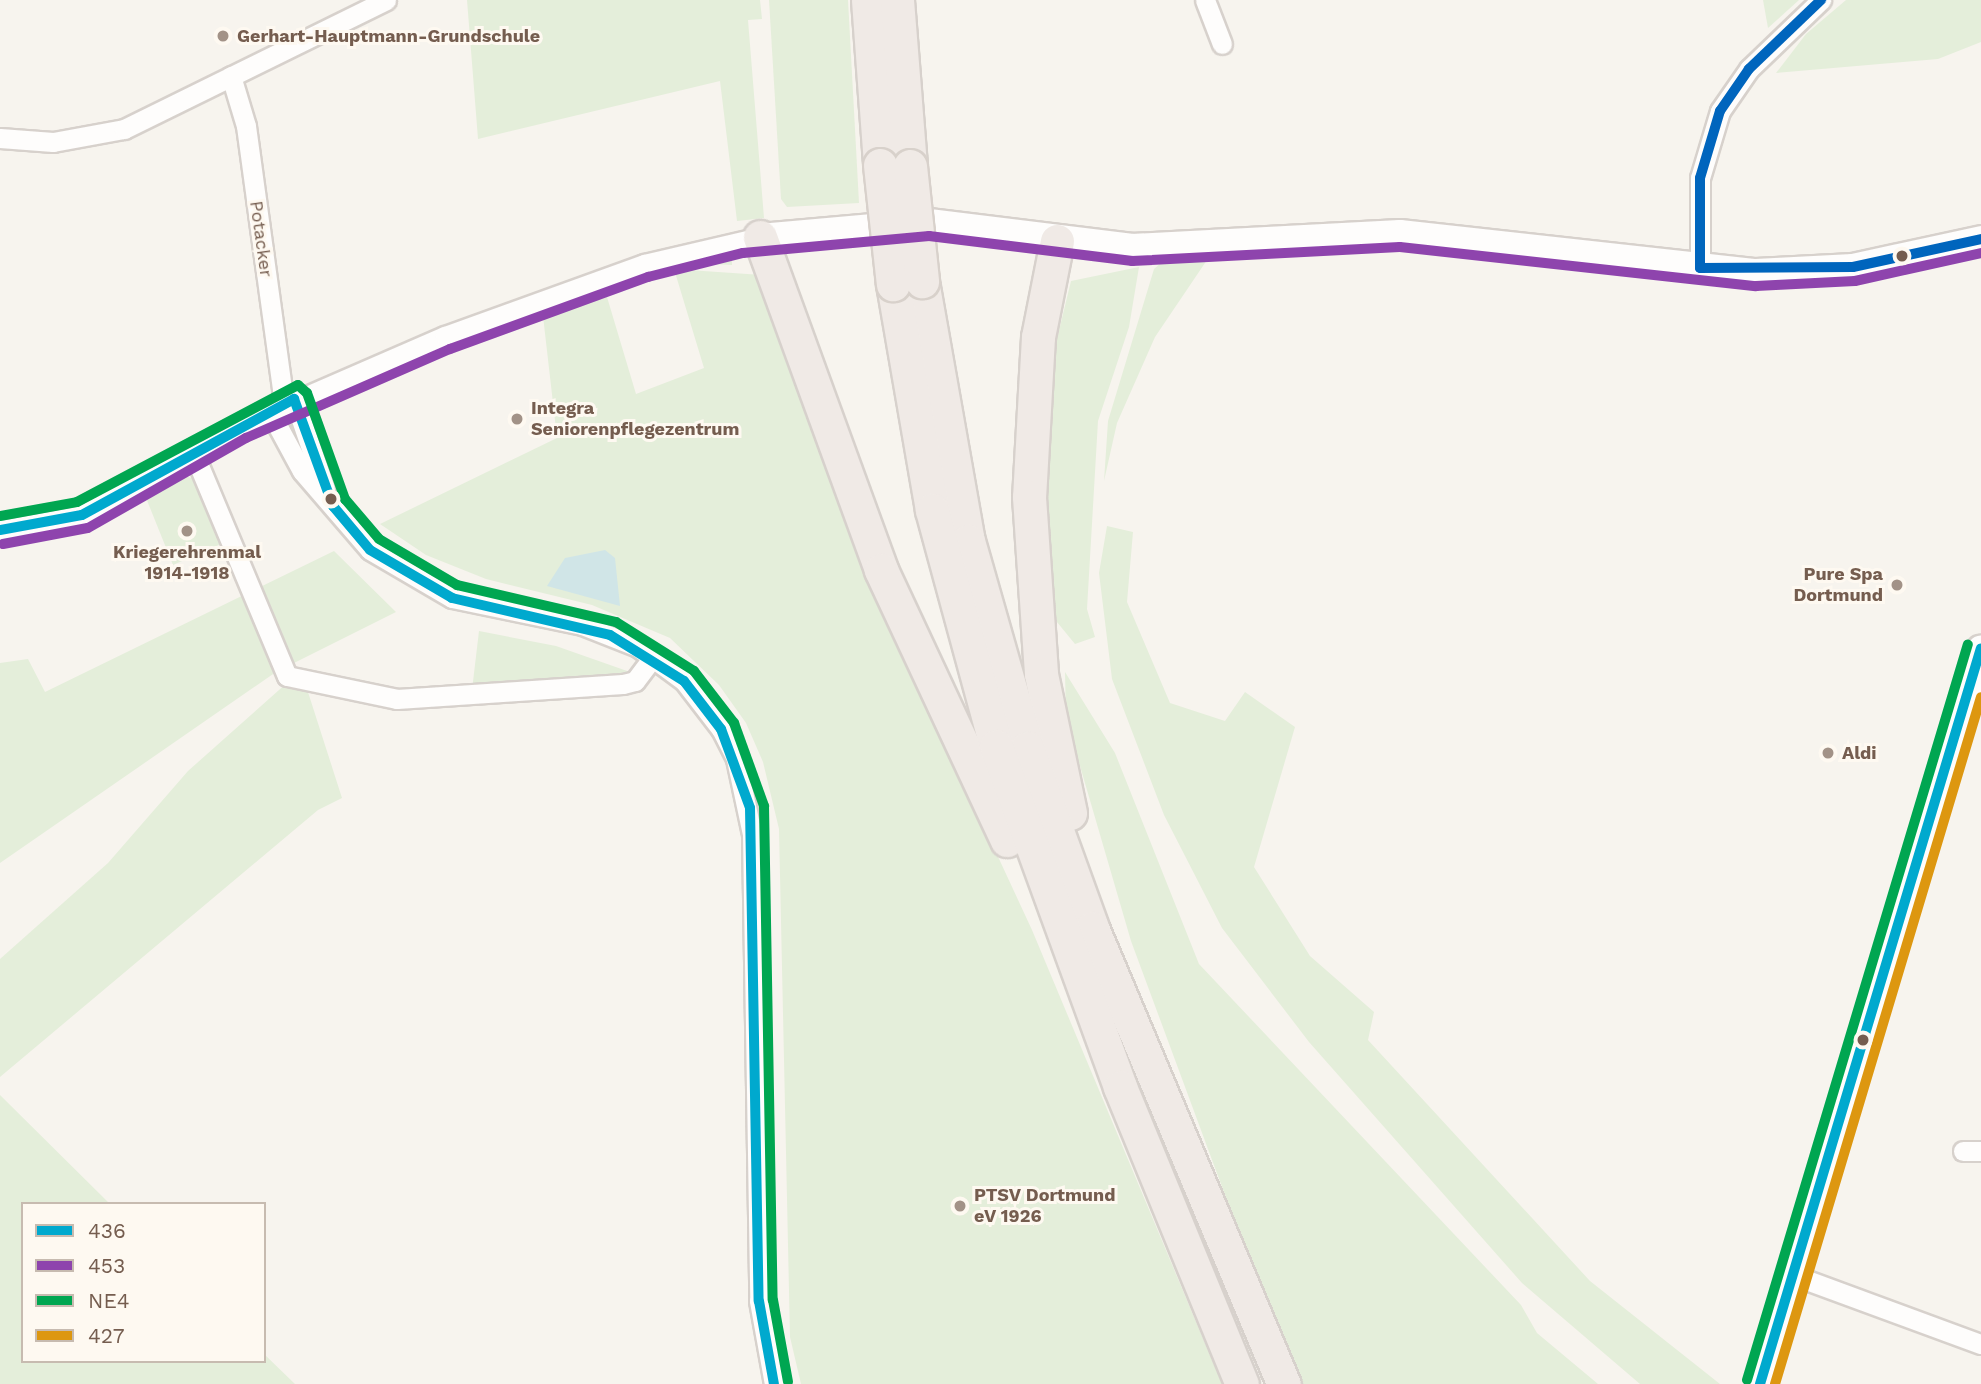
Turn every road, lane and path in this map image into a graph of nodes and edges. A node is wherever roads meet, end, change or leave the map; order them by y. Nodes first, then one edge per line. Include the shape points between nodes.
1 (386, 0) edge
2 (868, 0) edge
3 (897, 0) edge
4 (1205, 0) edge
5 (1821, 0) edge
6 (1222, 44) dead end
7 (231, 76) junction
8 (0, 138) edge
9 (895, 165) junction
10 (760, 237) junction
11 (1981, 239) edge
12 (1057, 241) junction
13 (1700, 268) junction
14 (907, 282) junction
15 (282, 405) junction
16 (192, 449) junction
17 (333, 506) junction
18 (0, 530) edge
19 (1981, 648) edge
20 (653, 657) junction
21 (1124, 996) junction
22 (1120, 1087) junction
23 (1793, 1275) junction
24 (1981, 1344) edge
25 (774, 1384) edge
26 (1242, 1384) edge
27 (1284, 1384) edge
28 (1760, 1384) edge

1 - 7 street
2 - 9 highway
3 - 9 highway
4 - 6 street
5 - 13 street via 1737,83 1709,139 1698,200
7 - 8 street via 124,129 87,139
7 - 15 street, Potacker via 246,126
9 - 14 highway, bridge
10 - 12 street via 929,222
10 - 15 street via 644,264
10 - 22 highway via 881,570
11 - 13 street via 1853,267
12 - 13 street via 1198,244 1422,234
12 - 21 highway via 1038,337 1031,436 1034,615 1062,786
14 - 21 highway via 1003,672 1057,836
14 - 22 highway via 919,447 966,645 1030,845
15 - 16 street
15 - 17 street
15 - 17 street via 302,471
16 - 18 street via 82,515
16 - 20 street via 287,676 397,699 623,684 635,681
17 - 20 street via 370,550 429,589 492,610 582,625
19 - 23 street
20 - 25 street via 684,681 722,729 750,808 759,1301
21 - 27 highway
22 - 26 highway
23 - 24 street
23 - 28 street

